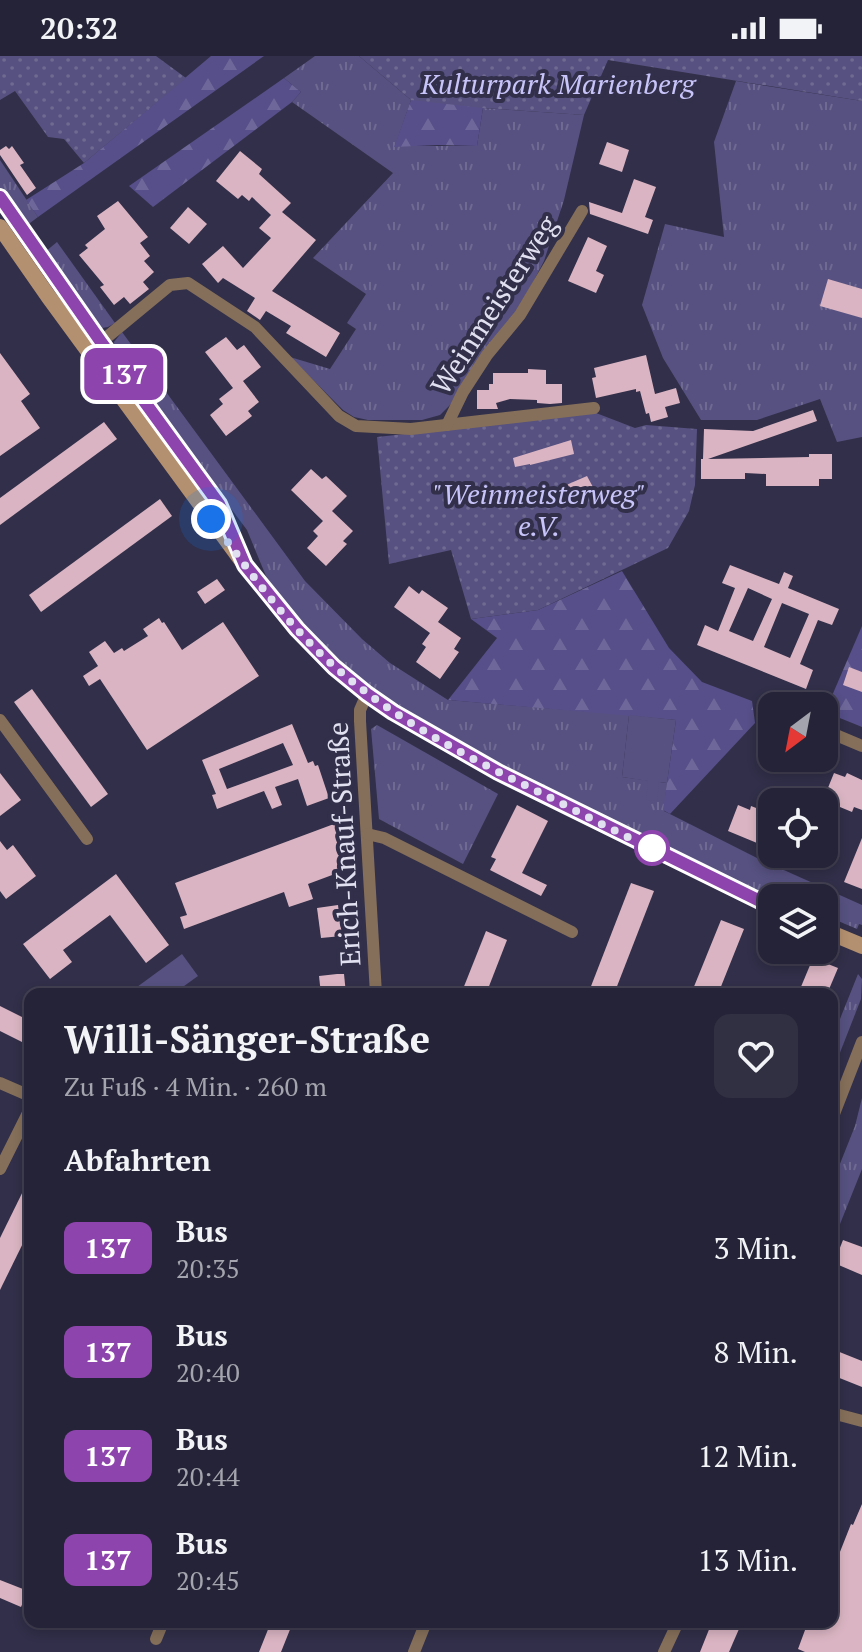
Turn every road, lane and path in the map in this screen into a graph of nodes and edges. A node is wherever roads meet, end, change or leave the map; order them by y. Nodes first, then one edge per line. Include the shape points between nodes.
1 (0, 197) edge
2 (582, 211) dead end
3 (0, 227) edge
4 (101, 342) junction
5 (594, 408) dead end
6 (447, 425) junction
7 (245, 565) junction
8 (367, 694) junction
9 (0, 720) edge
10 (838, 736) edge
11 (862, 746) edge
12 (367, 834) junction
13 (87, 839) dead end
14 (758, 900) edge
15 (572, 932) dead end
16 (838, 936) edge
17 (862, 946) edge
18 (376, 988) edge
19 (862, 1042) edge
20 (856, 1074) edge
21 (0, 1083) edge
22 (24, 1093) edge
23 (838, 1108) edge
24 (24, 1121) edge
25 (0, 1169) edge
26 (838, 1415) edge
27 (862, 1421) edge
28 (161, 1628) edge
29 (424, 1628) edge
30 (675, 1628) edge
31 (156, 1639) dead end
32 (414, 1652) edge
33 (664, 1652) edge

1 - 4 main road
2 - 6 street, Weinmeisterweg via 520,315 463,392
3 - 7 main road
4 - 6 street, Weinmeisterweg via 170,285 188,283 255,327 339,416 356,426
4 - 7 main road via 219,504
5 - 6 street, Weinmeisterweg
7 - 8 main road via 297,629
8 - 12 street, Erich-Knauf-Straße via 360,710
8 - 14 main road via 498,772
9 - 13 street
10 - 11 street
12 - 15 street
12 - 18 street, Erich-Knauf-Straße
16 - 17 main road
19 - 20 street
20 - 23 street
21 - 22 street
24 - 25 street
26 - 27 street
28 - 31 street
29 - 32 street
30 - 33 street

